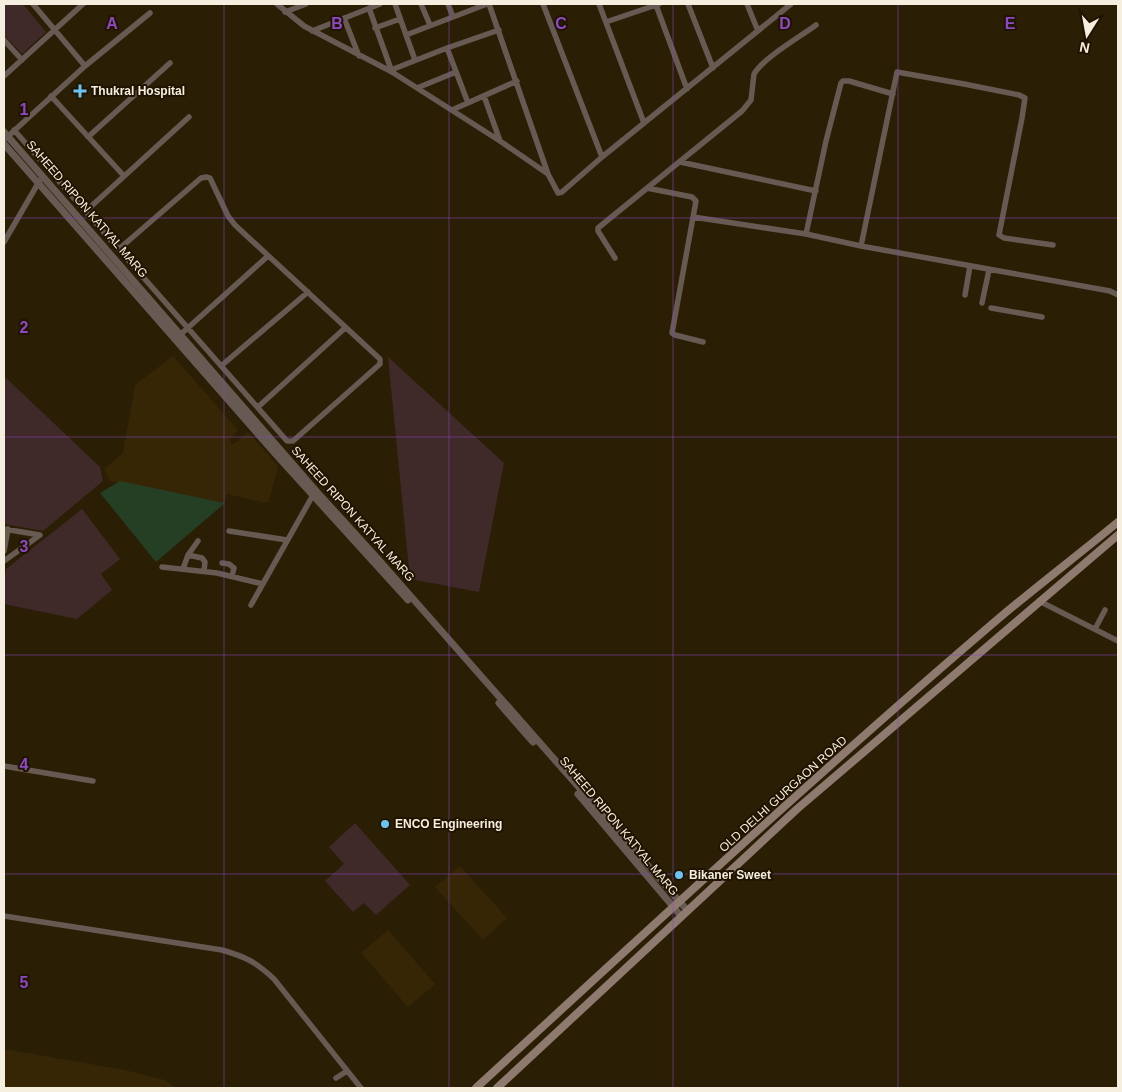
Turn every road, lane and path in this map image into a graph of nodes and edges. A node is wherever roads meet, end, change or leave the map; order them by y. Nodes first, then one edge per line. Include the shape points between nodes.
1 (33, 4) edge
2 (84, 4) edge
3 (277, 4) edge
4 (306, 4) edge
5 (380, 4) edge
6 (395, 4) edge
7 (422, 4) edge
8 (448, 4) edge
9 (488, 4) edge
10 (543, 4) edge
11 (599, 4) edge
12 (658, 4) edge
13 (688, 4) edge
14 (747, 4) edge
15 (791, 4) edge
16 (369, 8) junction
17 (150, 12) dead end
18 (285, 12) junction
19 (453, 17) junction
20 (344, 18) junction
21 (400, 19) junction
22 (606, 22) junction
23 (430, 25) junction
24 (816, 25) dead end
25 (376, 28) junction
26 (55, 30) junction
27 (498, 30) junction
28 (312, 31) junction
29 (758, 31) junction
30 (406, 35) junction
31 (4, 40) edge
32 (447, 48) junction
33 (359, 56) junction
34 (22, 60) junction
35 (415, 60) junction
36 (170, 63) dead end
37 (84, 66) junction
38 (713, 68) junction
39 (391, 71) junction
40 (456, 72) junction
41 (4, 76) edge
42 (517, 81) junction
43 (417, 88) junction
44 (687, 89) junction
45 (893, 94) junction
46 (51, 96) junction
47 (484, 96) junction
48 (468, 103) junction
49 (452, 110) junction
50 (189, 117) dead end
51 (644, 123) junction
52 (14, 130) junction
53 (5, 136) edge
54 (88, 137) junction
55 (500, 141) junction
56 (4, 144) edge
57 (602, 157) junction
58 (680, 162) junction
59 (548, 174) junction
60 (124, 176) junction
61 (40, 179) junction
62 (647, 188) junction
63 (816, 191) junction
64 (86, 211) junction
65 (693, 217) junction
66 (806, 234) junction
67 (4, 242) edge
68 (1053, 245) dead end
69 (861, 246) junction
70 (119, 249) junction
71 (268, 256) junction
72 (614, 258) dead end
73 (970, 266) junction
74 (989, 270) junction
75 (308, 292) junction
76 (965, 295) dead end
77 (1118, 295) edge
78 (982, 304) dead end
79 (991, 308) dead end
80 (1042, 317) dead end
81 (188, 328) junction
82 (345, 328) junction
83 (181, 334) junction
84 (703, 342) dead end
85 (221, 366) junction
86 (258, 407) junction
87 (281, 455) junction
88 (313, 495) junction
89 (1118, 518) edge
90 (1116, 524) edge
91 (6, 529) edge
92 (229, 531) dead end
93 (1118, 535) edge
94 (287, 540) junction
95 (198, 541) dead end
96 (4, 551) edge
97 (188, 555) junction
98 (4, 561) edge
99 (222, 563) dead end
100 (162, 567) dead end
101 (183, 569) junction
102 (204, 571) junction
103 (232, 576) junction
104 (263, 584) junction
105 (410, 599) junction
106 (1039, 601) junction
107 (251, 605) dead end
108 (1105, 610) dead end
109 (1095, 629) junction
110 (1118, 641) edge
111 (4, 766) edge
112 (93, 781) dead end
113 (677, 905) junction
114 (684, 913) junction
115 (4, 916) edge
116 (347, 1071) junction
117 (336, 1078) dead end
118 (361, 1088) edge
119 (476, 1088) edge
120 (498, 1088) edge

1 - 26 street
2 - 26 street
3 - 18 street
4 - 18 street
5 - 16 street
6 - 21 street
7 - 23 street
8 - 19 street
9 - 19 street
9 - 27 street
10 - 57 street
11 - 22 street
12 - 22 street
12 - 44 street
13 - 38 street
14 - 29 street
15 - 29 street
16 - 20 street
16 - 25 street
17 - 37 street
18 - 28 street
19 - 23 street
20 - 28 street
20 - 33 street
21 - 25 street
21 - 30 street
22 - 51 street
23 - 30 street
24 - 58 street via 756,70 748,106
25 - 39 street
26 - 34 street
26 - 37 street
27 - 32 street
27 - 42 street
28 - 33 street
29 - 38 street
30 - 35 street
31 - 34 street
32 - 35 street
32 - 40 street
33 - 39 street
34 - 41 street
35 - 39 street
36 - 54 street
37 - 46 street
38 - 44 street
39 - 43 street
40 - 43 street
40 - 48 street
42 - 47 street
42 - 59 street
43 - 49 street
44 - 51 street
45 - 63 street via 849,81 841,83
45 - 68 street via 897,72 1023,97 1000,235
45 - 69 street
46 - 52 street
46 - 54 street
47 - 48 street
47 - 55 street
48 - 49 street
49 - 55 street
50 - 60 street
51 - 57 street
52 - 53 street
52 - 64 street
53 - 61 street, SAHEED RIPON KATYAL MARG
54 - 60 street
55 - 59 street
56 - 61 street, SAHEED RIPON KATYAL MARG
57 - 59 street via 560,193 556,192
58 - 62 street
58 - 63 street
60 - 64 street
61 - 67 street
61 - 83 street, SAHEED RIPON KATYAL MARG
61 - 87 street, SAHEED RIPON KATYAL MARG
62 - 65 street via 694,199
62 - 72 street via 598,228
63 - 66 street
64 - 70 street
65 - 66 street
65 - 84 street via 672,332
66 - 69 street
69 - 73 street
70 - 71 street via 201,178 207,177 231,221
70 - 81 street
71 - 75 street
71 - 81 street
73 - 74 street
73 - 76 street
74 - 77 street
74 - 78 street
75 - 82 street
75 - 85 street
79 - 80 street
81 - 83 street
81 - 85 street
82 - 86 street
82 - 86 street via 380,359 378,366 290,442 284,440
83 - 87 street, SAHEED RIPON KATYAL MARG
85 - 86 street
87 - 88 street, SAHEED RIPON KATYAL MARG
87 - 105 street, SAHEED RIPON KATYAL MARG
88 - 94 street
88 - 105 street, SAHEED RIPON KATYAL MARG
89 - 90 main road
90 - 113 main road, OLD DELHI GURGAON ROAD via 1060,567 854,744
91 - 96 street
91 - 98 street via 40,535
92 - 94 street
93 - 106 main road, OLD DELHI GURGAON ROAD
94 - 104 street
95 - 97 street
97 - 101 street
97 - 102 street via 202,558
99 - 103 street via 234,568
100 - 101 street
101 - 102 street
102 - 103 street
103 - 104 street
104 - 107 street
105 - 113 street, SAHEED RIPON KATYAL MARG
106 - 109 street
106 - 114 main road, OLD DELHI GURGAON ROAD via 796,809
108 - 109 street
109 - 110 street
111 - 112 street
113 - 114 street, SAHEED RIPON KATYAL MARG
113 - 119 main road, OLD DELHI GURGAON ROAD
114 - 120 main road, OLD DELHI GURGAON ROAD
115 - 116 street via 222,950 258,964 274,979
116 - 117 street
116 - 118 street

